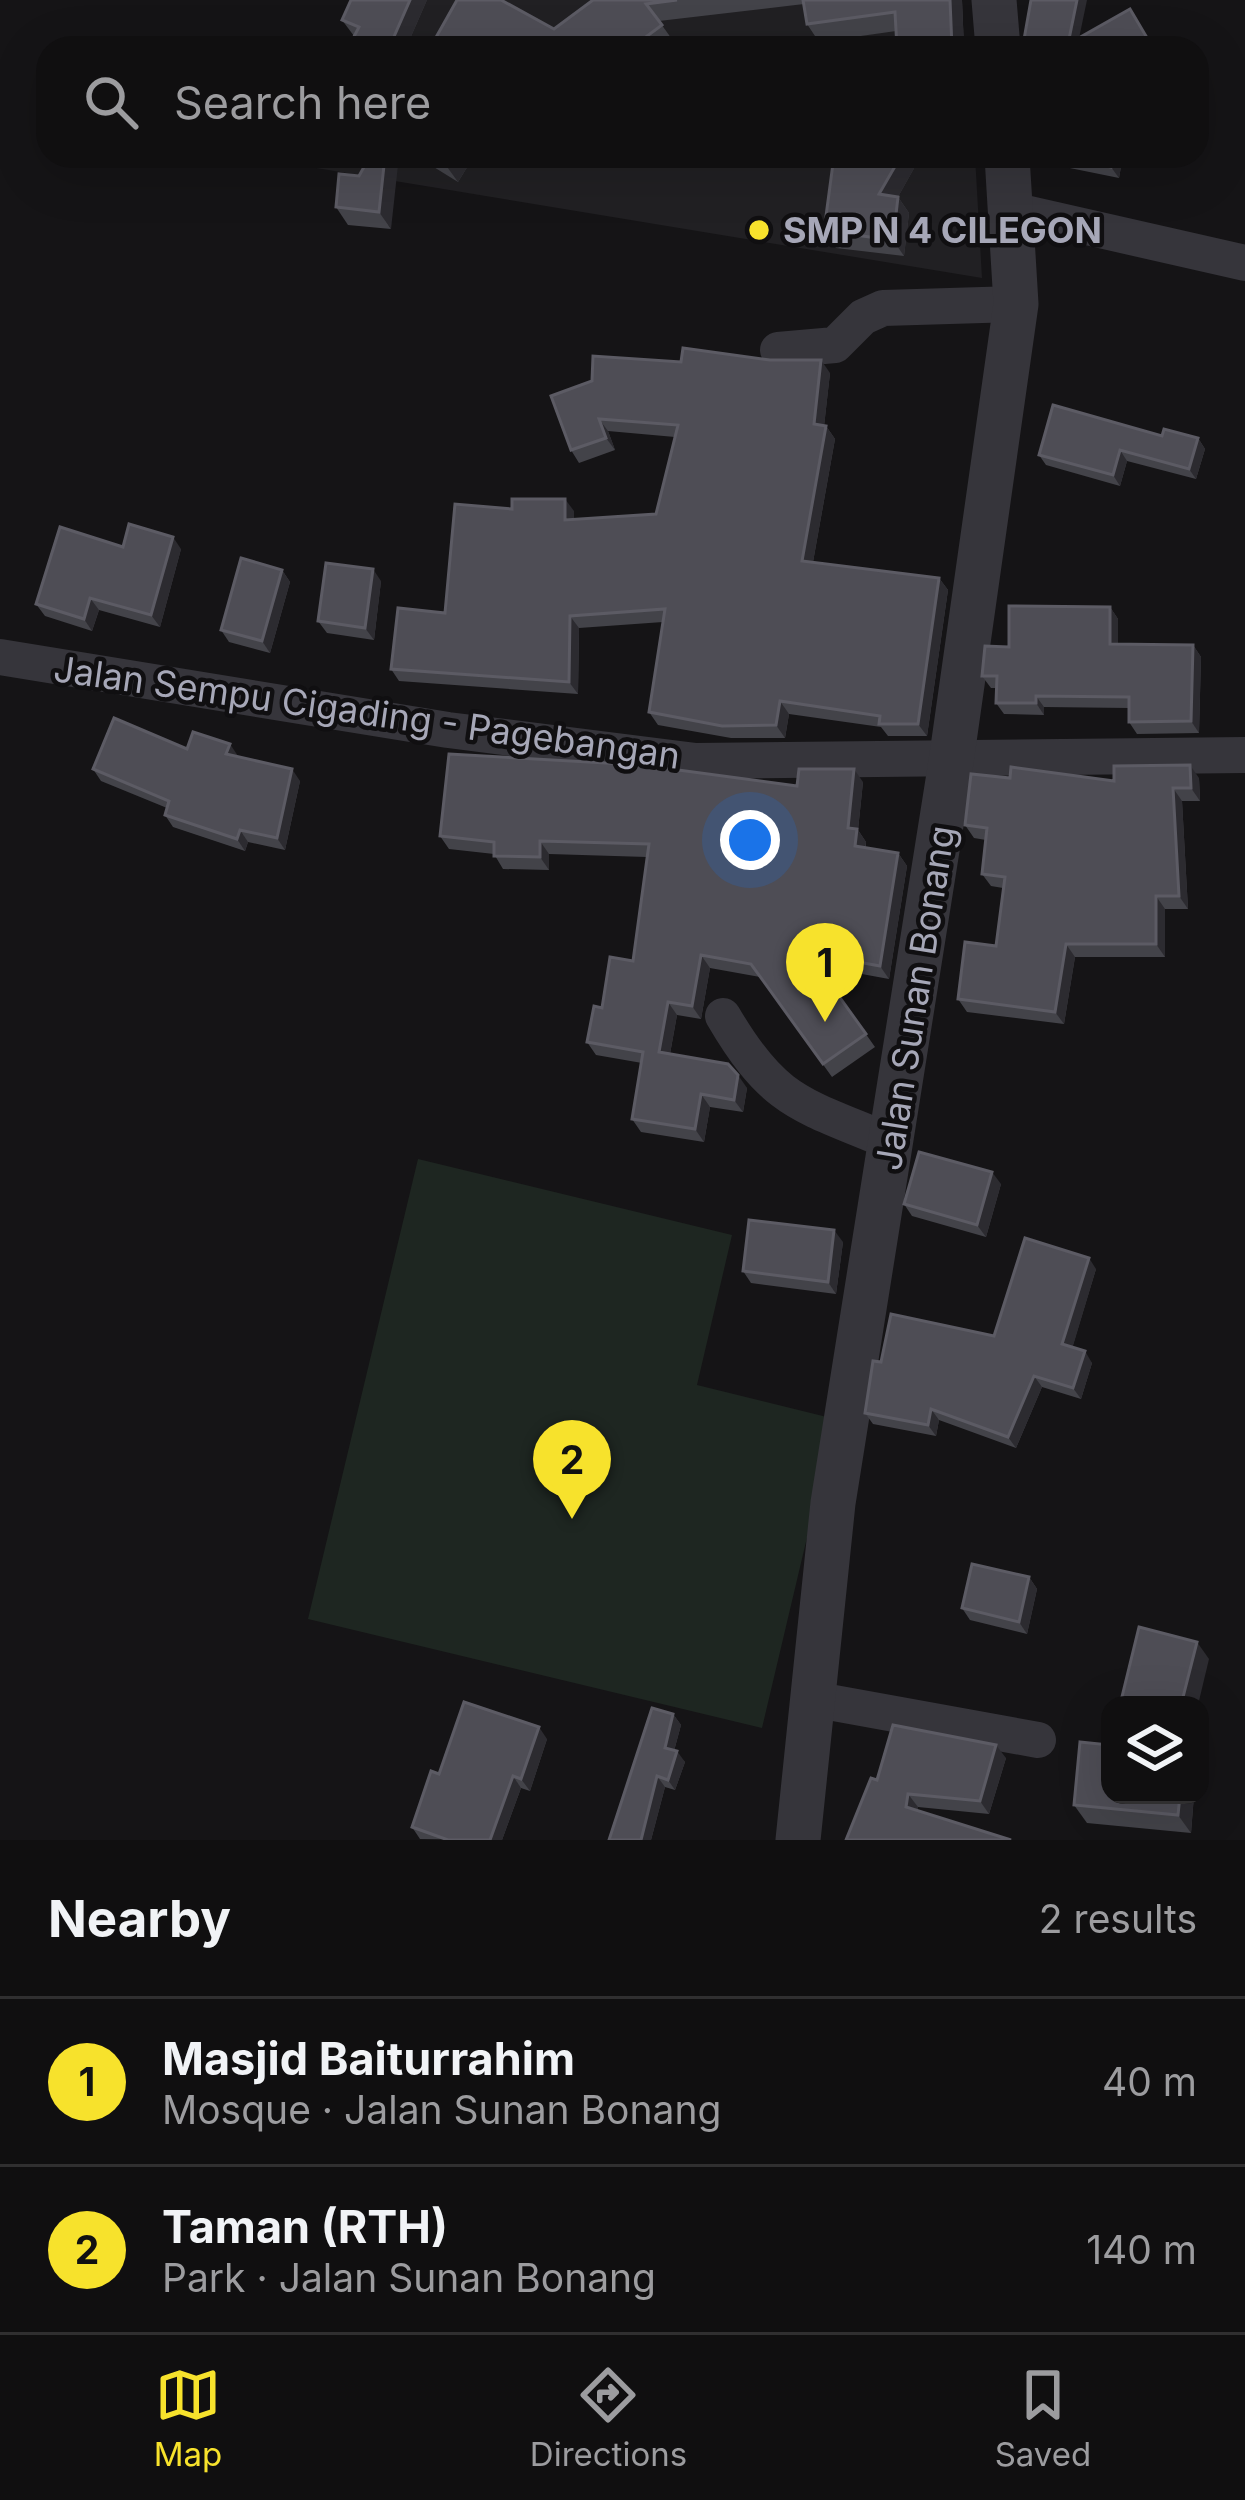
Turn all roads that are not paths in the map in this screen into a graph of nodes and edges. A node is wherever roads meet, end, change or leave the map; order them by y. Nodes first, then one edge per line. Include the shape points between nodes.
1 (994, 0) edge
2 (997, 36) edge
3 (1008, 168) edge
4 (1012, 210) junction
5 (1245, 263) edge
6 (1016, 304) junction
7 (778, 350) dead end
8 (0, 657) edge
9 (1245, 755) edge
10 (951, 762) junction
11 (724, 1016) dead end
12 (892, 1143) junction
13 (812, 1699) junction
14 (1038, 1740) dead end
15 (798, 1840) edge

1 - 2 street
3 - 4 street, Jalan Sunan Bonang
4 - 5 street
4 - 6 street, Jalan Sunan Bonang
6 - 7 street via 883,308 835,345
6 - 10 street, Jalan Sunan Bonang
8 - 10 street, Jalan Sempu Cigading - Pagebangan via 696,761
9 - 10 street, Jalan Sempu Cigading - Pagebangan
10 - 12 street, Jalan Sunan Bonang
11 - 12 street via 754,1069 788,1098
12 - 13 street, Jalan Sunan Bonang via 833,1504
13 - 14 street
13 - 15 street, Jalan Sunan Bonang

